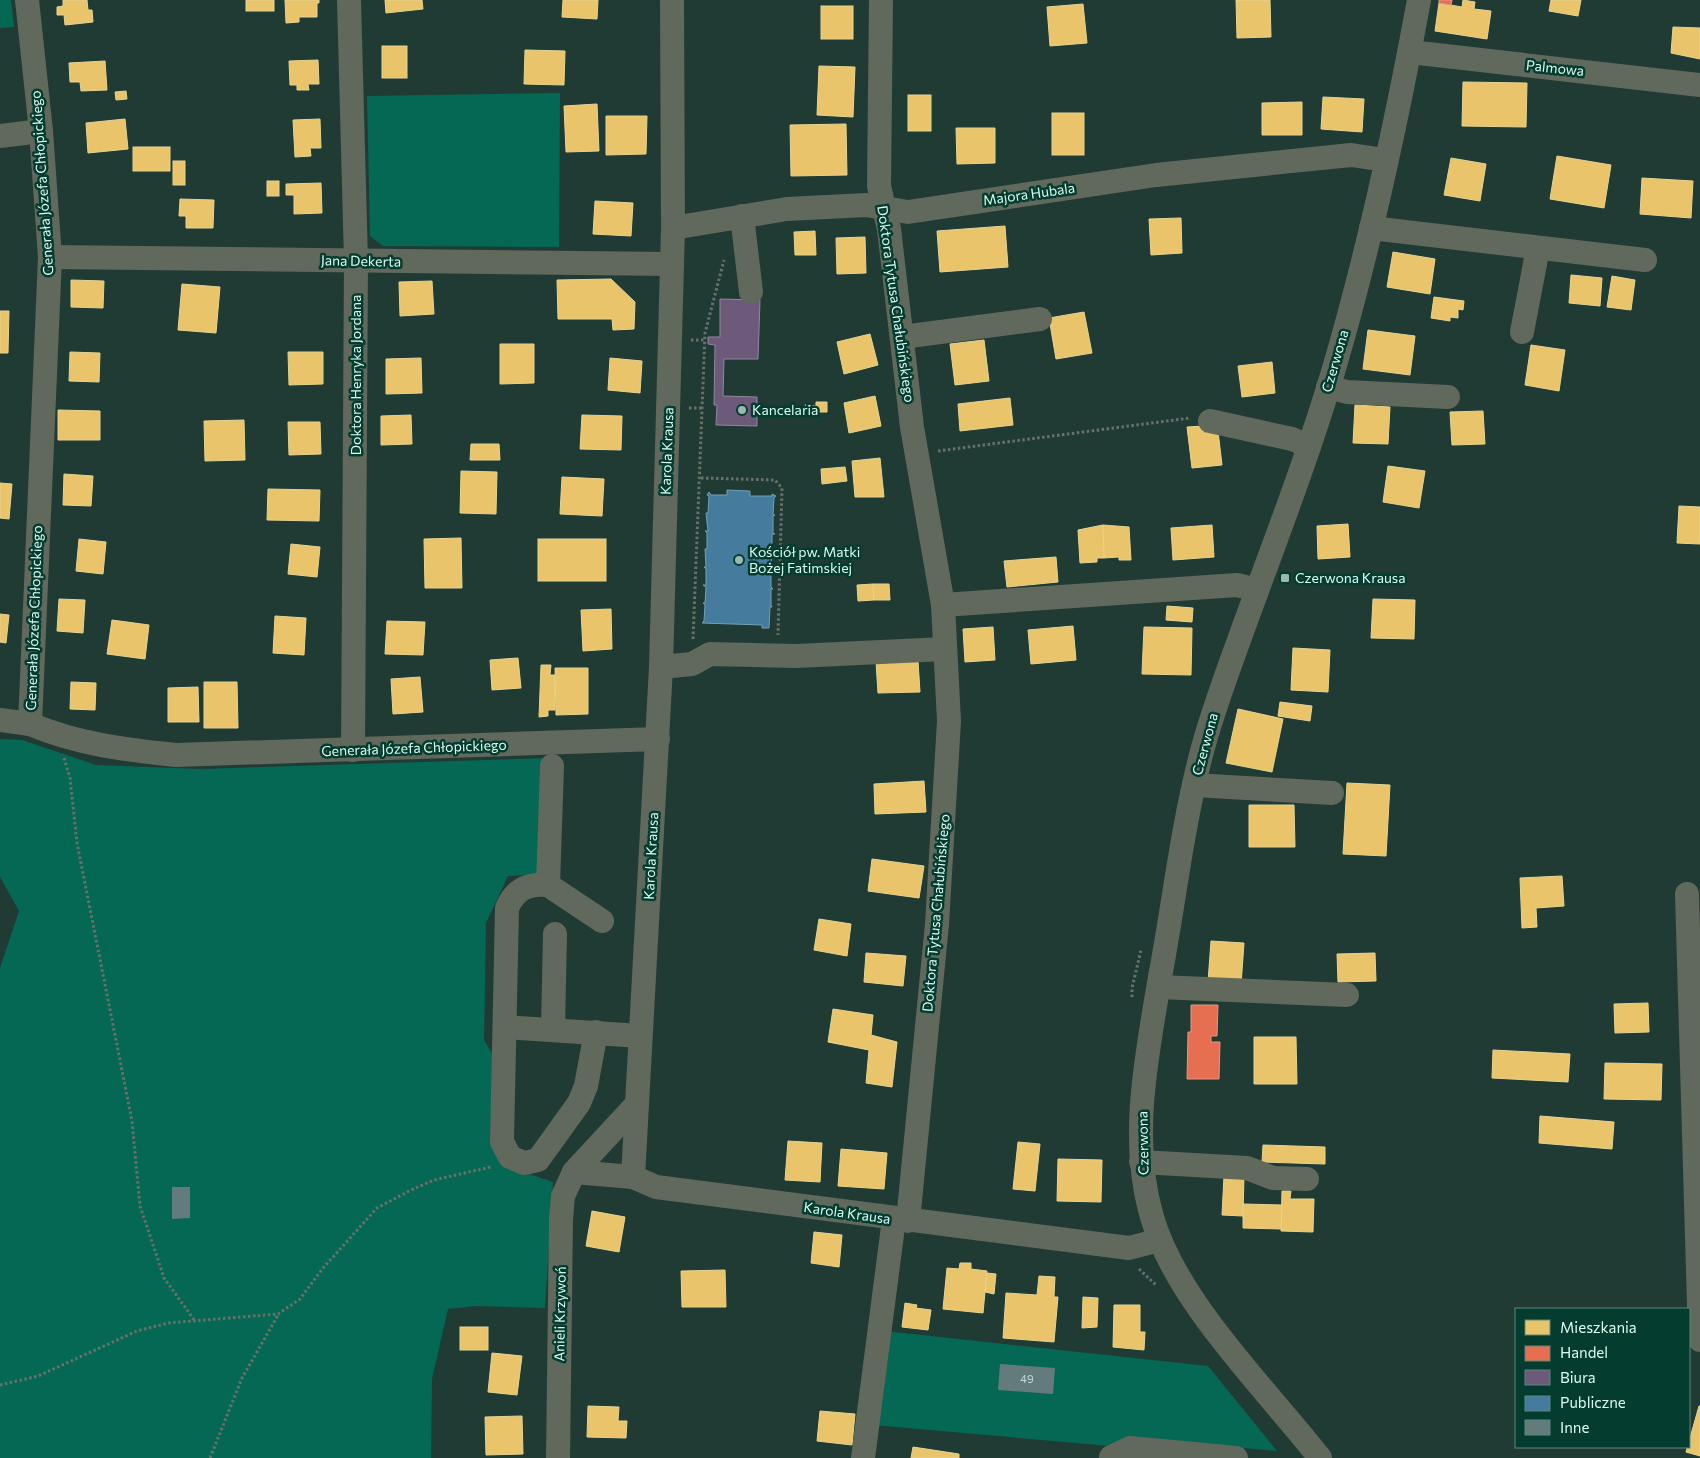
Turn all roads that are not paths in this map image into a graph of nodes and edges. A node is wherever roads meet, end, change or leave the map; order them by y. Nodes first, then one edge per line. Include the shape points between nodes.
1 (27, 0) edge
2 (349, 0) edge
3 (672, 0) edge
4 (882, 0) edge
5 (1419, 0) edge
6 (1410, 52) junction
7 (1700, 85) edge
8 (41, 131) junction
9 (0, 136) edge
10 (1385, 160) junction
11 (884, 208) junction
12 (742, 216) junction
13 (673, 228) junction
14 (1370, 228) junction
15 (1538, 248) junction
16 (50, 257) junction
17 (1645, 260) dead end
18 (356, 261) junction
19 (672, 264) junction
20 (751, 292) dead end
21 (1040, 319) dead end
22 (1522, 332) dead end
23 (902, 337) junction
24 (1328, 387) junction
25 (1448, 397) dead end
26 (1210, 421) road end
27 (1309, 446) junction
28 (1257, 590) junction
29 (943, 605) junction
30 (945, 649) junction
31 (661, 667) junction
32 (0, 720) edge
33 (30, 724) junction
34 (658, 739) junction
35 (352, 750) junction
36 (552, 766) dead end
37 (1194, 785) junction
38 (1332, 793) dead end
39 (548, 885) junction
40 (1687, 894) dead end
41 (602, 921) dead end
42 (555, 934) dead end
43 (1159, 986) junction
44 (1347, 995) dead end
45 (505, 1027) junction
46 (553, 1030) junction
47 (596, 1032) junction
48 (640, 1036) junction
49 (637, 1104) junction
50 (1142, 1162) junction
51 (574, 1172) junction
52 (633, 1177) junction
53 (1307, 1179) dead end
54 (901, 1220) junction
55 (1160, 1240) junction
56 (1700, 1340) edge
57 (1112, 1456) dead end
58 (1315, 1456) edge
59 (558, 1458) edge
60 (862, 1458) edge
61 (1236, 1458) edge

1 - 8 street, Generała Józefa Chłopickiego
2 - 18 street, Doktora Henryka Jordana
3 - 13 street, Karola Krausa
4 - 11 street, Doktora Tytusa Chałubińskiego via 880,186
5 - 6 street, Czerwona
6 - 7 street, Palmowa
6 - 10 street, Czerwona
8 - 9 street
8 - 16 street, Generała Józefa Chłopickiego
10 - 11 street, Majora Hubala via 1351,155 1156,175 908,212
10 - 14 street, Czerwona
11 - 12 street, Majora Hubala via 866,205 787,209
11 - 23 street, Doktora Tytusa Chałubińskiego
12 - 13 street, Majora Hubala
12 - 20 street
13 - 19 street, Karola Krausa
14 - 15 street
14 - 24 street, Czerwona
15 - 17 street
15 - 22 street
16 - 18 street, Jana Dekerta
16 - 33 street, Generała Józefa Chłopickiego
18 - 19 street, Jana Dekerta
18 - 35 street, Doktora Henryka Jordana
19 - 31 street, Karola Krausa
21 - 23 street
23 - 29 street, Doktora Tytusa Chałubińskiego via 918,460
24 - 25 street via 1347,392
24 - 27 street, Czerwona
26 - 27 street via 1292,439
27 - 28 street, Czerwona
28 - 29 street via 1237,584
28 - 37 street, Czerwona via 1215,708
29 - 30 street, Doktora Tytusa Chałubińskiego
30 - 31 street via 796,656 710,654 692,664
30 - 54 street, Doktora Tytusa Chałubińskiego via 949,720 936,934
31 - 34 street, Karola Krausa
32 - 33 street
33 - 35 street, Generała Józefa Chłopickiego via 58,736 116,749 176,755
34 - 35 street, Generała Józefa Chłopickiego
34 - 48 street, Karola Krausa
36 - 39 street
37 - 38 street
37 - 43 street, Czerwona
39 - 41 street
39 - 45 street via 530,885 520,889 507,908
40 - 56 street
42 - 46 street
43 - 44 street
43 - 50 street, Czerwona via 1144,1093
45 - 46 street
45 - 47 street via 502,1142 510,1157 524,1163 538,1160 580,1103
46 - 47 street
47 - 48 street
48 - 49 street, Karola Krausa
49 - 51 street, Anieli Krzywoń
49 - 52 street, Karola Krausa
50 - 53 street via 1247,1168 1273,1178
50 - 55 street, Czerwona via 1147,1197
51 - 52 street
51 - 59 street, Anieli Krzywoń via 564,1196 561,1219
52 - 54 street, Karola Krausa via 656,1187
54 - 55 street, Karola Krausa via 1129,1248
54 - 60 street, Doktora Tytusa Chałubińskiego
55 - 58 street, Czerwona via 1192,1298
57 - 61 street via 1130,1448

